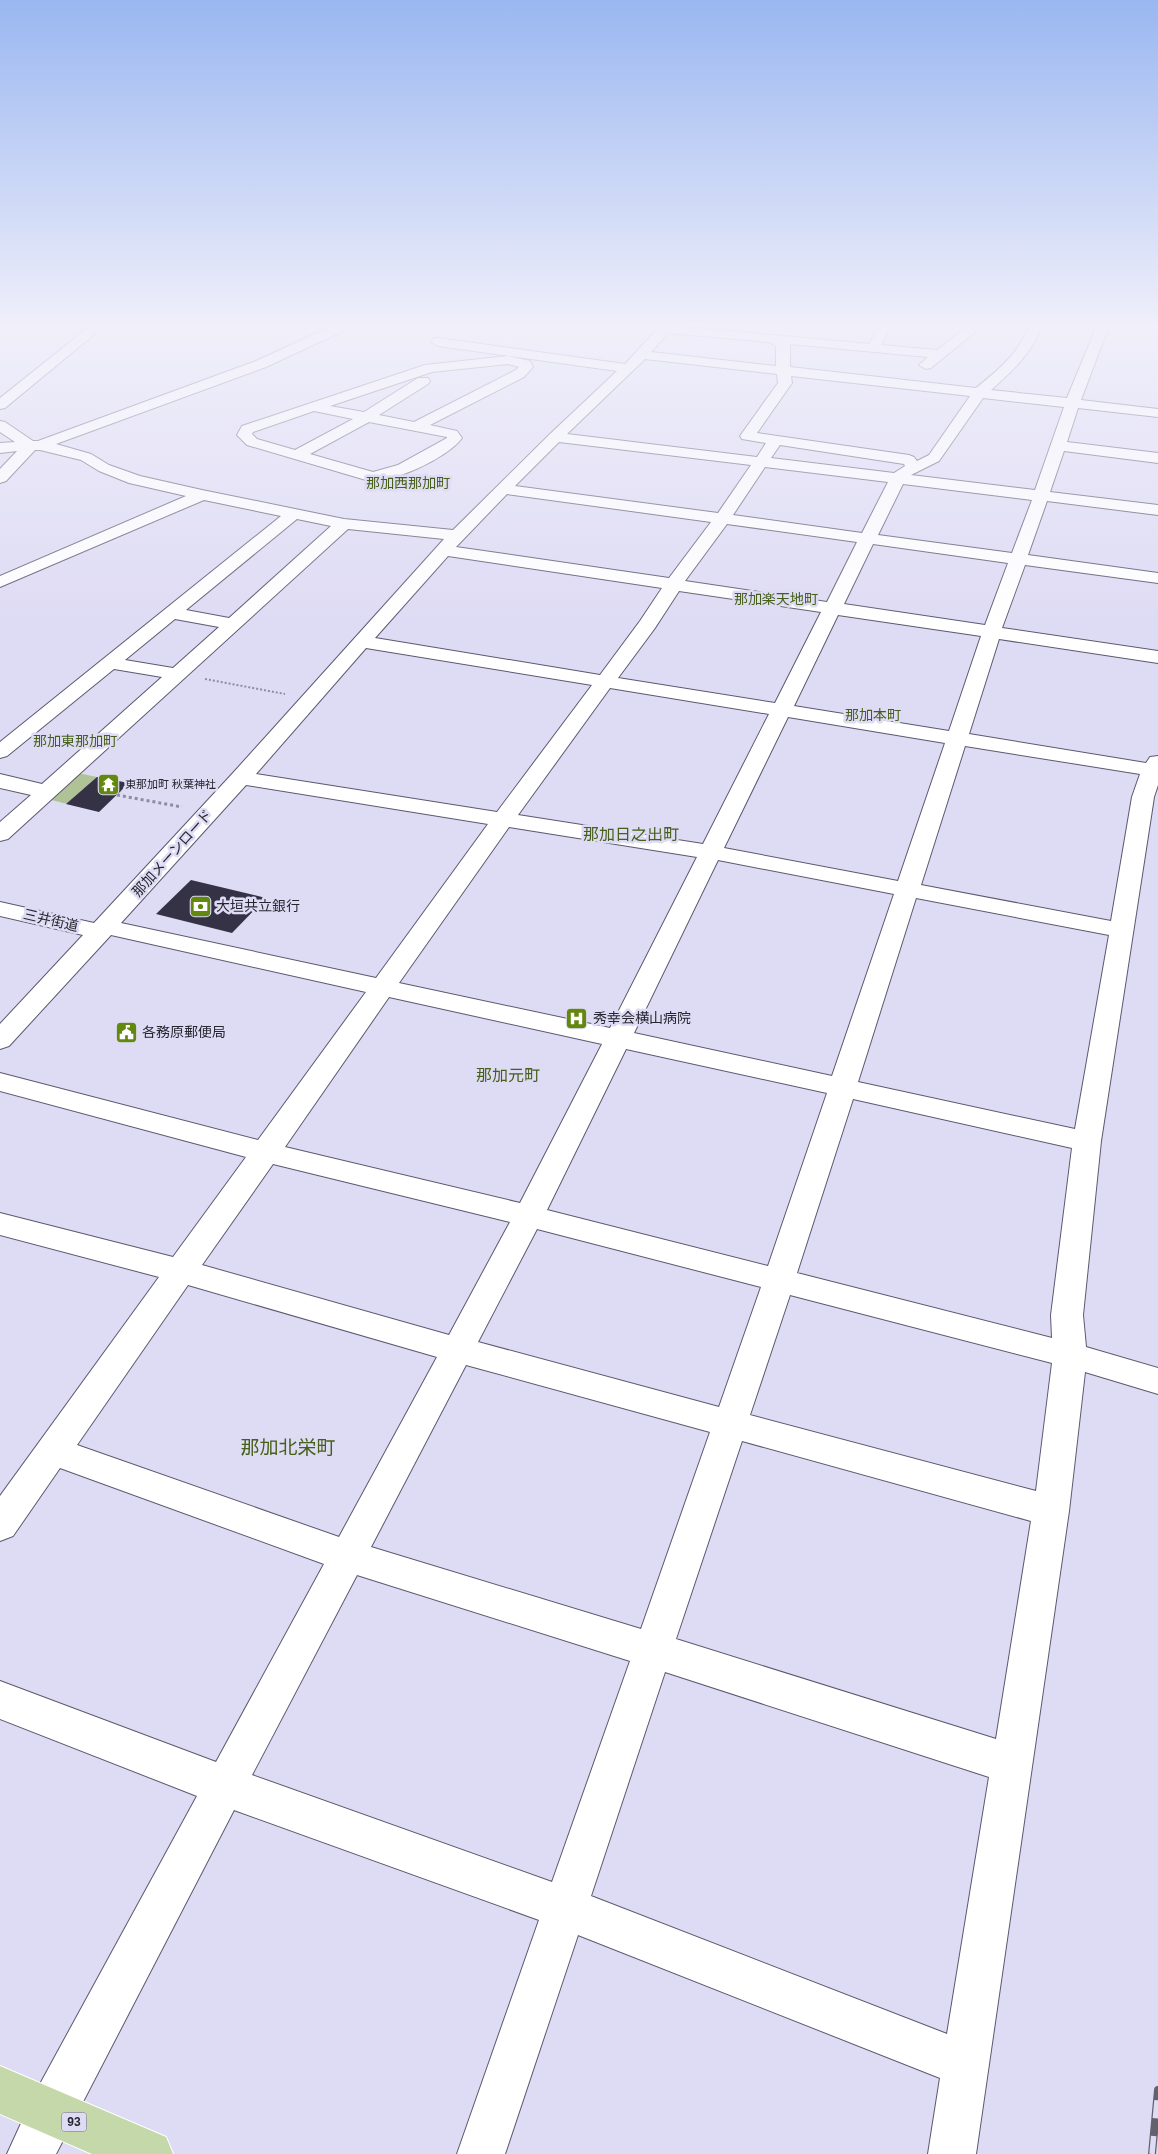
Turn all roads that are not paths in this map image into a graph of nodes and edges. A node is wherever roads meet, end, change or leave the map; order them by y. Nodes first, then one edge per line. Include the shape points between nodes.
1 (97, 424) edge
2 (264, 424) edge
3 (354, 424) edge
4 (399, 424) edge
5 (423, 424) edge
6 (569, 424) edge
7 (756, 424) edge
8 (958, 424) edge
9 (1065, 424) edge
10 (0, 425) edge
11 (416, 427) junction
12 (555, 437) junction
13 (775, 440) junction
14 (35, 446) junction
15 (1058, 446) junction
16 (0, 448) edge
17 (297, 456) junction
18 (1158, 458) edge
19 (760, 462) junction
20 (905, 472) junction
21 (0, 478) edge
22 (504, 489) junction
23 (202, 495) junction
24 (1042, 496) junction
25 (1158, 510) edge
26 (294, 514) junction
27 (722, 519) junction
28 (344, 524) junction
29 (457, 535) junction
30 (867, 539) junction
31 (444, 550) junction
32 (1019, 559) junction
33 (1158, 578) edge
34 (0, 582) edge
35 (674, 584) junction
36 (833, 608) junction
37 (171, 613) junction
38 (233, 624) junction
39 (992, 631) junction
40 (362, 642) junction
41 (1158, 657) edge
42 (110, 662) junction
43 (177, 674) junction
44 (604, 681) junction
45 (781, 710) junction
46 (956, 739) junction
47 (0, 752) edge
48 (1156, 768) edge
49 (241, 778) junction
50 (0, 781) edge
51 (47, 792) junction
52 (503, 819) junction
53 (0, 834) edge
54 (711, 852) junction
55 (908, 888) junction
56 (0, 909) edge
57 (104, 929) junction
58 (1122, 930) junction
59 (383, 987) junction
60 (618, 1038) junction
61 (0, 1040) edge
62 (0, 1082) edge
63 (842, 1087) junction
64 (1087, 1140) junction
65 (265, 1152) junction
66 (529, 1216) junction
67 (0, 1224) edge
68 (181, 1271) junction
69 (779, 1282) junction
70 (458, 1350) junction
71 (1070, 1355) junction
72 (1158, 1381) edge
73 (730, 1424) junction
74 (53, 1451) junction
75 (1050, 1511) junction
76 (0, 1525) edge
77 (348, 1556) junction
78 (653, 1650) junction
79 (0, 1700) edge
80 (1010, 1764) junction
81 (225, 1786) junction
82 (565, 1908) junction
83 (965, 2064) junction
84 (0, 2090) edge
85 (51, 2112) junction
86 (31, 2154) edge
87 (149, 2154) edge
88 (481, 2154) edge
89 (952, 2154) edge

1 - 14 street
2 - 17 street via 247,429 244,435 252,442
3 - 17 street
4 - 11 street
5 - 11 street
6 - 12 street
7 - 13 street via 747,436
8 - 20 street via 934,458
9 - 15 street
10 - 14 street
11 - 17 street via 452,434 455,438 397,472 384,476 372,477
12 - 19 street
12 - 22 street, 那加メーンロード
13 - 19 street
13 - 20 street via 909,460
14 - 16 street
14 - 21 street
14 - 23 street via 86,457 135,480
15 - 18 street
15 - 24 street
19 - 20 street
19 - 27 street
20 - 24 street
20 - 30 street
22 - 27 street
22 - 29 street, 那加メーンロード
23 - 26 street
23 - 34 street
24 - 25 street
24 - 32 street
26 - 28 street
26 - 37 street
27 - 30 street
27 - 35 street
28 - 29 street
28 - 38 street
29 - 31 street, 那加メーンロード
30 - 32 street
30 - 36 street
31 - 35 street
31 - 40 street, 那加メーンロード
32 - 33 street
32 - 39 street
35 - 36 street
35 - 44 street
36 - 39 street
36 - 45 street
37 - 38 street
37 - 42 street
38 - 43 street
39 - 41 street
39 - 46 street
40 - 44 street
40 - 49 street, 那加メーンロード
42 - 43 street
42 - 47 street
43 - 51 street
44 - 45 street
44 - 52 street
45 - 46 street
45 - 54 street
46 - 48 street
46 - 55 street
48 - 58 street via 1143,797
49 - 52 street
49 - 57 street, 那加メーンロード
50 - 51 street
51 - 53 street
52 - 54 street
52 - 59 street
54 - 55 street
54 - 60 street
55 - 58 street
55 - 63 street
56 - 57 street, 三井街道
57 - 59 street, 三井街道
57 - 61 street, 那加メーンロード
58 - 64 street
59 - 60 street, 三井街道
59 - 65 street
60 - 63 street, 三井街道
60 - 66 street
62 - 65 street
63 - 64 street, 三井街道
63 - 69 street
64 - 71 street via 1067,1315
65 - 66 street
65 - 68 street
66 - 69 street
66 - 70 street
67 - 68 street
68 - 70 street
68 - 74 street
69 - 71 street
69 - 73 street
70 - 73 street
70 - 77 street
71 - 72 street
71 - 75 street
73 - 75 street
73 - 78 street
74 - 76 street
74 - 77 street
75 - 80 street
77 - 78 street
77 - 81 street
78 - 80 street
78 - 82 street
79 - 81 street
80 - 83 street
81 - 82 street
81 - 85 street
82 - 83 street
82 - 88 street
83 - 89 street
84 - 85 main road, 93
85 - 86 street
85 - 87 main road, 93

